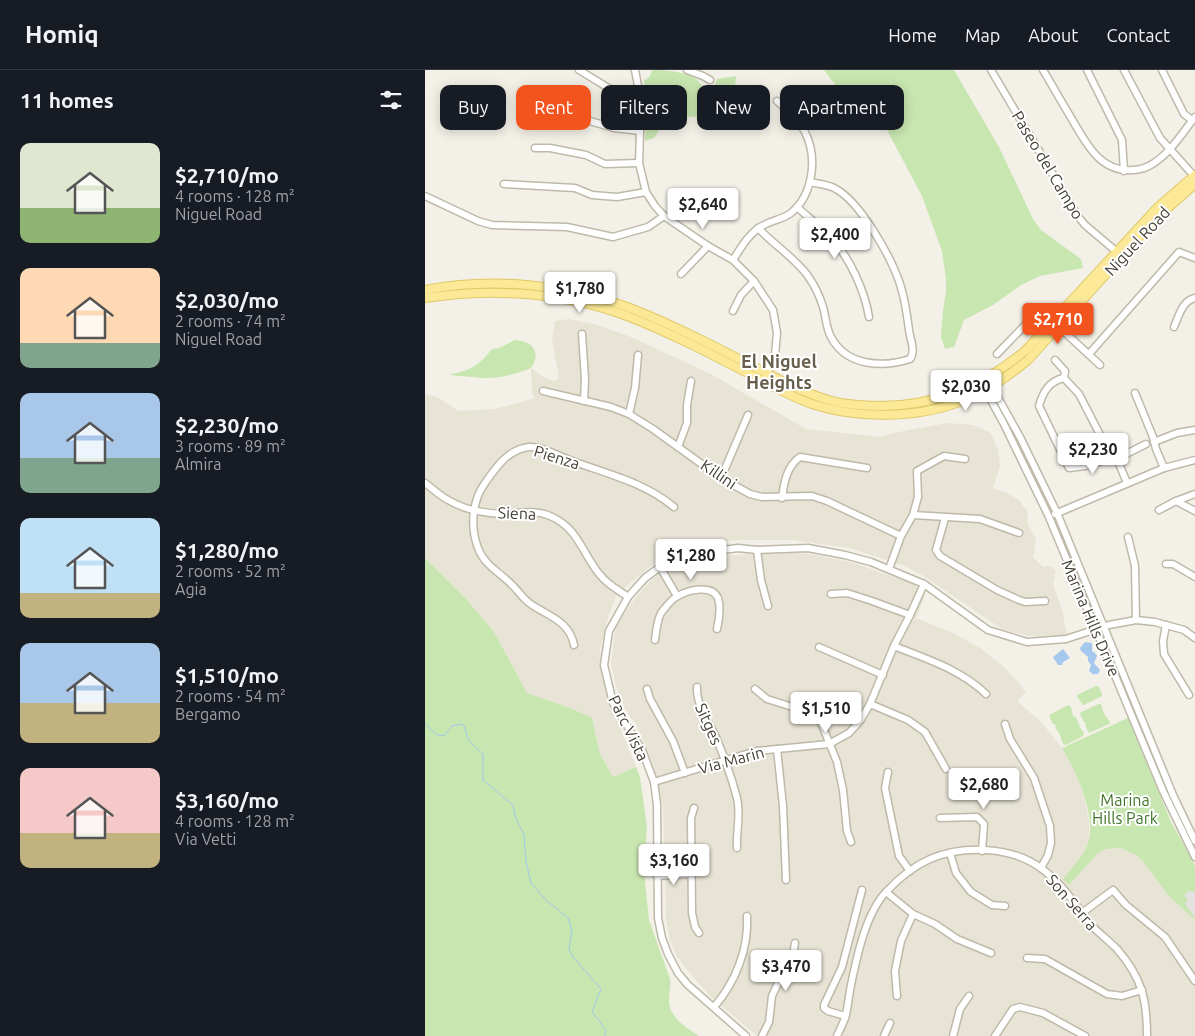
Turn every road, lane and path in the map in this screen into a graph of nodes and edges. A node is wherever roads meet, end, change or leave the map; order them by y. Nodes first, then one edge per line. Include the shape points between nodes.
1 (579, 70) edge
2 (635, 70) edge
3 (687, 70) edge
4 (991, 70) edge
5 (1043, 70) edge
6 (1087, 70) edge
7 (1124, 70) edge
8 (1162, 70) edge
9 (710, 80) dead end
10 (604, 85) edge
11 (639, 85) edge
12 (777, 101) dead end
13 (1194, 118) edge
14 (591, 121) edge
15 (639, 131) joint
16 (535, 148) dead end
17 (1169, 149) junction
18 (639, 163) junction
19 (1124, 171) junction
20 (1195, 178) edge
21 (810, 182) junction
22 (504, 184) dead end
23 (646, 192) junction
24 (425, 196) edge
25 (797, 207) junction
26 (664, 216) junction
27 (758, 228) junction
28 (1141, 236) junction
29 (708, 246) junction
30 (1117, 252) junction
31 (1195, 258) edge
32 (733, 260) junction
33 (681, 274) dead end
34 (1102, 279) junction
35 (755, 281) junction
36 (425, 290) edge
37 (425, 298) edge
38 (1195, 298) edge
39 (733, 311) dead end
40 (869, 317) dead end
41 (1055, 324) junction
42 (1174, 327) dead end
43 (582, 334) dead end
44 (997, 354) dead end
45 (1089, 354) junction
46 (638, 355) dead end
47 (1055, 360) dead end
48 (1100, 365) dead end
49 (767, 373) junction
50 (1065, 378) junction
51 (691, 380) dead end
52 (984, 380) junction
53 (764, 381) junction
54 (993, 386) junction
55 (985, 390) junction
56 (543, 391) dead end
57 (1135, 393) dead end
58 (584, 401) junction
59 (629, 414) junction
60 (748, 415) dead end
61 (1195, 430) edge
62 (1154, 442) junction
63 (1146, 444) dead end
64 (679, 447) junction
65 (965, 459) dead end
66 (1114, 459) junction
67 (1195, 460) edge
68 (867, 468) dead end
69 (1164, 468) junction
70 (721, 478) junction
71 (425, 483) edge
72 (1127, 483) junction
73 (1195, 494) edge
74 (783, 498) junction
75 (1176, 501) junction
76 (674, 507) dead end
77 (1159, 510) dead end
78 (474, 511) junction
79 (1195, 511) edge
80 (1057, 513) junction
81 (913, 515) junction
82 (1049, 517) junction
83 (945, 518) junction
84 (1019, 533) dead end
85 (901, 536) junction
86 (1128, 537) dead end
87 (757, 550) junction
88 (1166, 564) dead end
89 (659, 567) junction
90 (889, 569) junction
91 (1195, 577) edge
92 (924, 584) junction
93 (831, 594) dead end
94 (677, 596) junction
95 (628, 597) junction
96 (1045, 601) dead end
97 (768, 606) dead end
98 (910, 616) junction
99 (1136, 620) junction
100 (1103, 626) junction
101 (1166, 626) junction
102 (1095, 629) junction
103 (717, 630) dead end
104 (1195, 638) edge
105 (655, 640) dead end
106 (574, 645) dead end
107 (894, 646) junction
108 (819, 647) dead end
109 (883, 675) junction
110 (697, 687) dead end
111 (647, 689) dead end
112 (755, 689) dead end
113 (986, 694) dead end
114 (1189, 695) dead end
115 (870, 704) junction
116 (1005, 724) dead end
117 (829, 744) junction
118 (777, 749) junction
119 (725, 760) junction
120 (946, 769) dead end
121 (888, 772) dead end
122 (685, 773) junction
123 (653, 782) junction
124 (695, 808) dead end
125 (940, 818) dead end
126 (1195, 841) edge
127 (851, 842) dead end
128 (737, 848) dead end
129 (983, 851) junction
130 (950, 853) junction
131 (1195, 857) edge
132 (1041, 868) junction
133 (910, 871) junction
134 (690, 874) junction
135 (657, 876) junction
136 (786, 880) dead end
137 (862, 890) dead end
138 (886, 892) junction
139 (1005, 906) dead end
140 (1082, 913) junction
141 (913, 914) junction
142 (747, 916) dead end
143 (699, 933) dead end
144 (795, 943) dead end
145 (991, 953) dead end
146 (1027, 958) dead end
147 (1195, 981) edge
148 (1142, 990) junction
149 (897, 996) dead end
150 (969, 996) dead end
151 (714, 1007) junction
152 (845, 1016) junction
153 (890, 1023) dead end
154 (746, 1036) edge
155 (762, 1036) edge
156 (837, 1036) edge
157 (884, 1036) edge
158 (953, 1036) edge
159 (995, 1036) edge
160 (1085, 1036) edge
161 (1147, 1036) edge

1 - 10 street
2 - 11 street
3 - 9 street
4 - 30 street, Paseo del Campo via 1077,215
5 - 19 street via 1095,155 1103,163
6 - 19 street via 1122,140
7 - 17 street
8 - 13 street via 1184,114
12 - 21 street via 796,119 809,142
13 - 17 street
14 - 15 street
15 - 18 street
16 - 18 street via 586,155 605,164
17 - 19 street via 1146,167
17 - 20 street
18 - 23 street
20 - 28 main road, Niguel Road
20 - 30 main road, Niguel Road via 1159,207
21 - 25 street
21 - 27 street via 827,185 844,195 882,244 905,301 913,351 909,359 872,364 844,353 831,337 824,308 809,277
22 - 23 street via 575,188 591,195 617,197
23 - 26 street
24 - 26 street via 492,225 567,227 613,237 643,229
25 - 27 street via 789,215
25 - 40 street via 832,238 847,258 867,303
26 - 29 street
27 - 32 street
28 - 30 main road
28 - 34 main road, Niguel Road
29 - 32 street
29 - 33 street
30 - 34 main road
30 - 41 main road, Niguel Road
31 - 45 street via 1179,252
32 - 35 street
34 - 41 main road, Niguel Road
35 - 39 street via 741,295
35 - 49 street via 773,310 777,333 775,354
36 - 49 main road, Niguel Road via 496,284 576,292 629,308
37 - 53 main road, Niguel Road via 494,292 574,301 627,316
38 - 42 street via 1183,306
41 - 44 street via 1041,312
41 - 45 street
41 - 52 main road, Niguel Road via 1007,366
41 - 54 main road, Niguel Road via 1028,360
43 - 58 street
45 - 48 street
46 - 59 street
47 - 50 street via 1065,371
49 - 52 main road, Niguel Road via 837,402 882,407 929,401
49 - 53 street
50 - 66 street via 1079,394
50 - 66 street via 1045,389 1039,406 1069,468
51 - 64 street via 687,423
52 - 54 street, Marina Hills Drive
52 - 55 street, Marina Hills Drive
53 - 55 main road, Niguel Road via 795,397 835,411 880,416 937,408 963,401
54 - 55 main road, Niguel Road
54 - 80 street, Marina Hills Drive
55 - 82 street, Marina Hills Drive
56 - 58 street, Killini
57 - 62 street
58 - 59 street, Killini
59 - 64 street, Killini
60 - 70 street
61 - 62 street via 1177,432
62 - 69 street
63 - 66 street
64 - 70 street, Killini
65 - 81 street via 944,456 917,471 918,497
66 - 72 street
67 - 69 street
68 - 74 street via 800,457 792,463
69 - 72 street
70 - 74 street, Killini via 748,496
71 - 78 street, Siena via 450,502
72 - 80 street
73 - 75 street
74 - 85 street, Killini via 812,496
75 - 77 street
75 - 79 street
76 - 78 street, Pienza via 621,477 548,451 524,448 508,455 492,473 482,487
78 - 95 street, Siena via 503,514 538,512 551,516 578,538 603,579
78 - 106 street, Pienza via 473,530 486,563 523,598 554,616 573,638
80 - 82 street
80 - 100 street, Marina Hills Drive
81 - 83 street
81 - 85 street
82 - 102 street, Marina Hills Drive
83 - 84 street via 980,519
83 - 96 street via 936,550 940,556 1019,600
85 - 90 street
86 - 99 street via 1135,566
87 - 89 street, Parc Vista via 738,548 685,555
87 - 90 street, Parc Vista via 808,548 845,555
87 - 97 street
88 - 91 street via 1173,564
89 - 94 street
89 - 95 street, Parc Vista
90 - 92 street, Parc Vista
92 - 98 street, Via Marin
92 - 102 street, Parc Vista via 987,630 1027,642 1066,640
93 - 98 street via 847,593
94 - 103 street via 703,590 716,595 719,610
94 - 105 street via 662,612
95 - 123 street, Parc Vista via 609,631 605,664 613,704 642,750
98 - 107 street, Via Marin
99 - 100 street, Parc Vista
99 - 101 street, Parc Vista
100 - 102 street, Parc Vista
100 - 126 street, Marina Hills Drive
101 - 104 street, Parc Vista via 1184,630
101 - 114 street via 1164,654
102 - 131 street, Marina Hills Drive via 1163,791
107 - 109 street, Via Marin
107 - 113 street via 955,671
108 - 109 street
109 - 115 street, Via Marin
110 - 119 street, Sitges via 701,708
111 - 122 street via 673,740
112 - 117 street via 767,699 818,715
115 - 117 street, Via Marin via 849,733
115 - 120 street via 908,720 925,732
116 - 132 street via 1010,739 1034,778 1050,826 1051,843
117 - 118 street, Via Marin
117 - 127 street via 837,762
118 - 119 street, Via Marin
118 - 136 street
119 - 122 street, Via Marin
119 - 128 street, Sitges via 738,801
121 - 133 street via 885,788 899,856
122 - 123 street, Via Marin
123 - 135 street, Parc Vista via 657,804
124 - 134 street via 691,818
125 - 129 street via 977,817 983,824
129 - 130 street, Son Serra
129 - 132 street, Son Serra via 1022,858
130 - 133 street, Son Serra
130 - 139 street via 955,873 971,892 992,905
132 - 140 street, Son Serra via 1060,884
133 - 138 street, Son Serra
134 - 135 street
134 - 143 street via 692,920
135 - 151 street, Parc Vista via 659,918 668,954 688,985
137 - 152 street via 842,967 824,1005 828,1011
138 - 141 street
138 - 152 street, Son Serra via 878,902 860,947
140 - 147 street via 1113,890 1125,906 1165,937
140 - 148 street, Son Serra via 1131,966
141 - 145 street
141 - 149 street via 901,941 895,971
142 - 151 street via 745,948 728,988
144 - 155 street via 792,961 772,996 769,1022
146 - 148 street via 1045,959 1107,994 1122,996
148 - 161 street, Son Serra via 1147,1011
150 - 158 street via 960,1009
151 - 154 street, Parc Vista
152 - 156 street, Son Serra
153 - 157 street
159 - 160 street via 1016,1008 1043,1013

